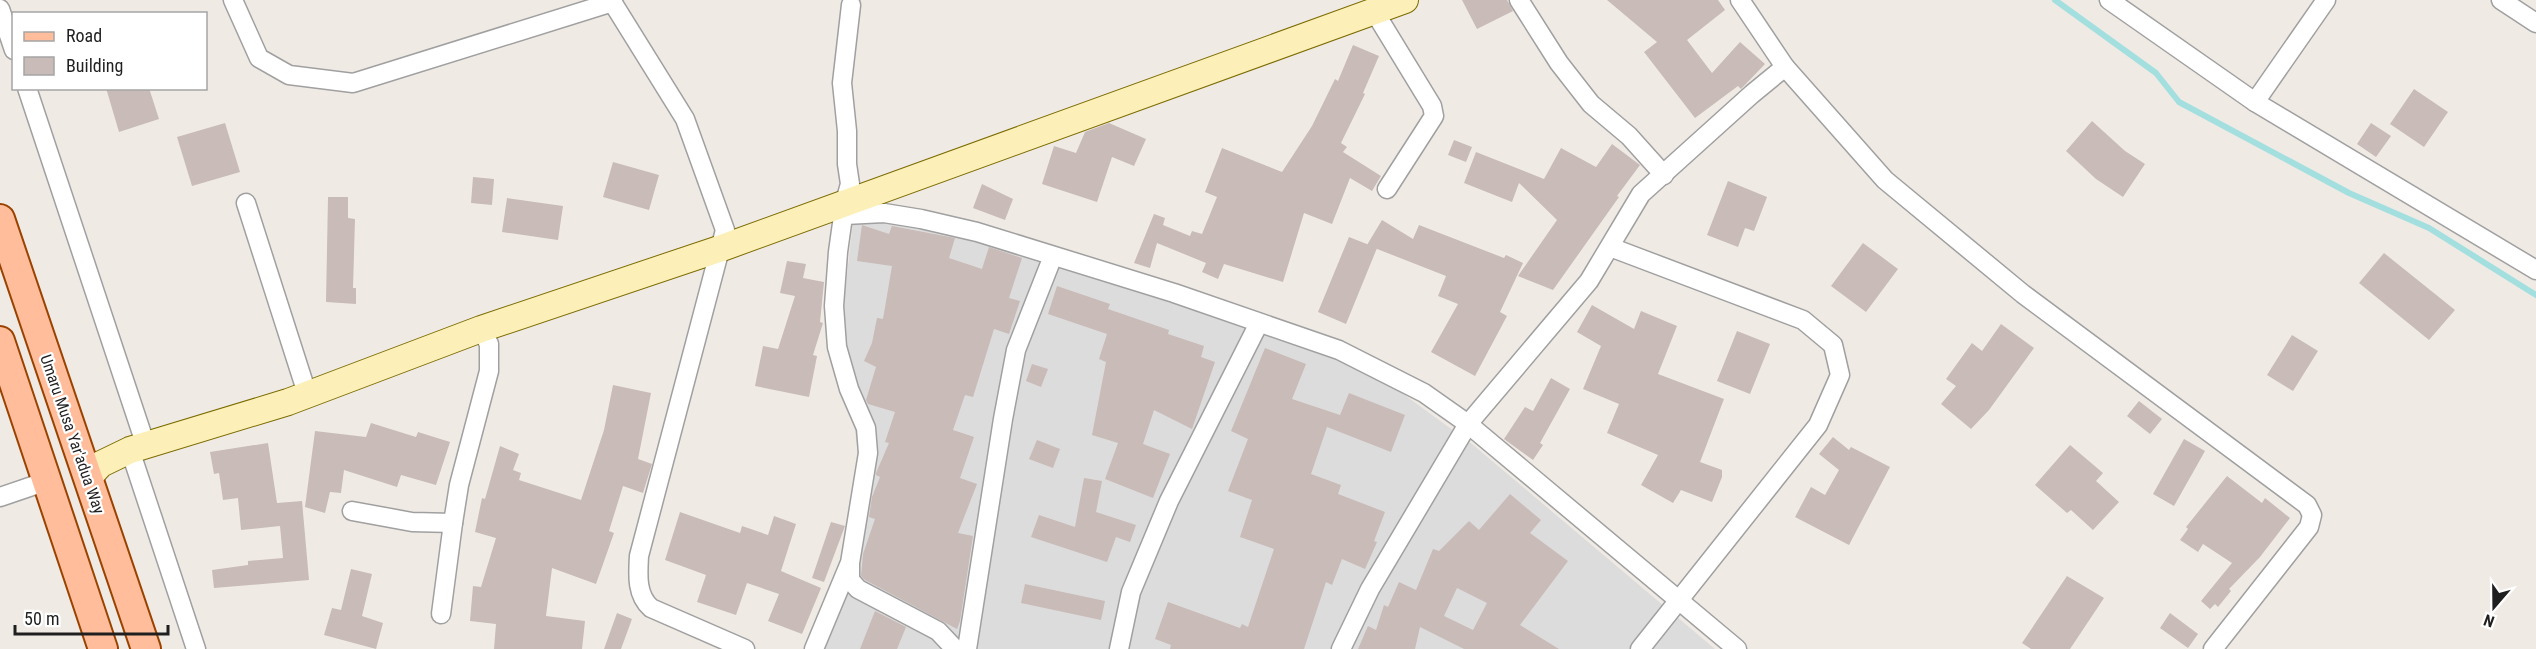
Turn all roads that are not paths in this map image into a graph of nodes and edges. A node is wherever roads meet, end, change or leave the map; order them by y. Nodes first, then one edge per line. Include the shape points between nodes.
1 (233, 0) edge
2 (1405, 0) edge
3 (1519, 0) edge
4 (1740, 0) edge
5 (2109, 0) edge
6 (2326, 0) edge
7 (2501, 0) edge
8 (612, 1) edge
9 (851, 5) dead end
10 (1365, 6) edge
11 (0, 9) edge
12 (2536, 23) edge
13 (12, 44) edge
14 (1785, 67) junction
15 (28, 90) edge
16 (2255, 102) junction
17 (1664, 175) junction
18 (1387, 189) dead end
19 (847, 200) junction
20 (246, 203) dead end
21 (0, 219) edge
22 (722, 239) junction
23 (1610, 247) junction
24 (1053, 256) junction
25 (2536, 270) edge
26 (1259, 323) junction
27 (481, 329) junction
28 (0, 341) edge
29 (304, 384) junction
30 (1468, 424) junction
31 (137, 444) junction
32 (77, 447) junction
33 (88, 478) junction
34 (47, 481) junction
35 (0, 497) edge
36 (352, 511) dead end
37 (453, 523) junction
38 (850, 563) junction
39 (1679, 601) junction
40 (441, 614) dead end
41 (103, 649) edge
42 (147, 649) edge
43 (196, 649) edge
44 (745, 649) edge
45 (814, 649) edge
46 (955, 649) edge
47 (967, 649) edge
48 (1119, 649) edge
49 (1341, 649) edge
50 (1640, 649) edge
51 (1737, 649) edge
52 (2213, 649) edge

1 - 8 street via 259,58 289,75 353,83
2 - 10 main road
3 - 17 street via 1591,104 1629,136
4 - 14 street
5 - 16 street
6 - 16 street
7 - 12 street
8 - 22 street via 685,119
9 - 19 street via 842,83
10 - 18 street via 1432,106 1434,116
10 - 19 main road
11 - 13 street
14 - 17 street
14 - 52 street via 1885,180 2023,294 2307,505 2312,515 2309,526
15 - 31 street
16 - 25 street
17 - 23 street via 1641,194
19 - 22 main road
19 - 24 street via 884,213 977,232
19 - 38 street via 834,306 837,347 866,428 868,453
20 - 29 street
21 - 32 main road, Umaru Musa Yar'adua Way
22 - 27 main road
22 - 29 main road
22 - 44 street via 639,556 638,577 644,602 651,608
23 - 30 street via 1589,281
23 - 39 street via 1803,320 1833,345 1839,375 1818,425
24 - 26 street
24 - 47 street via 1016,350
26 - 30 street via 1339,350 1424,393
26 - 48 street via 1168,501 1131,592
27 - 31 main road via 288,402
27 - 37 street via 489,344 489,371
28 - 34 main road
29 - 31 main road
30 - 39 street
30 - 49 street via 1370,589
31 - 32 main road via 92,450
31 - 33 main road via 101,464
31 - 43 street
32 - 33 main road, Umaru Musa Yar'adua Way
33 - 42 main road, Umaru Musa Yar'adua Way
34 - 35 street
34 - 41 main road
36 - 37 street via 412,522
37 - 40 street
38 - 45 street
38 - 46 street via 850,580 858,589 938,631
39 - 50 street
39 - 51 street

